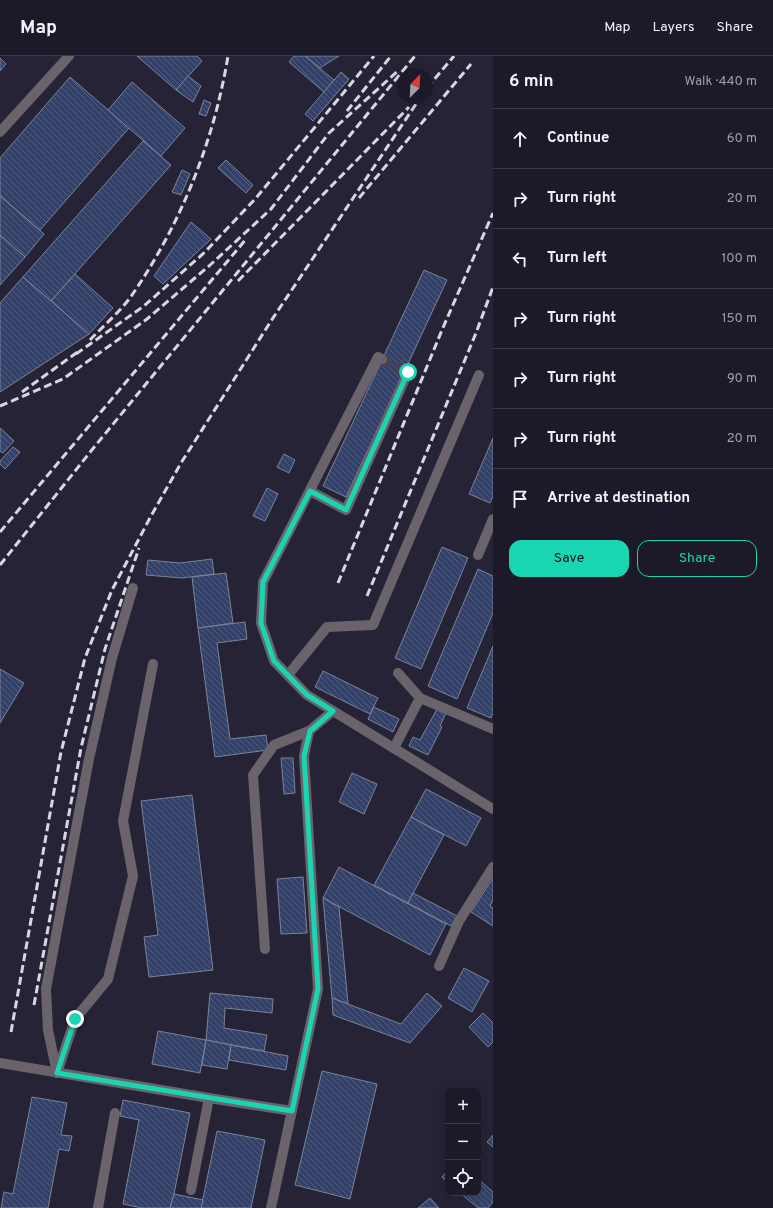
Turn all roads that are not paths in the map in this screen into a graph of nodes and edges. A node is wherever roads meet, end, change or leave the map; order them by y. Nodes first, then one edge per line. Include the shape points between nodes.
1 (69, 56) edge
2 (0, 132) edge
3 (382, 359) dead end
4 (405, 371) dead end
5 (479, 375) dead end
6 (310, 491) junction
7 (493, 519) edge
8 (478, 555) dead end
9 (133, 588) dead end
10 (153, 664) dead end
11 (398, 673) dead end
12 (288, 675) junction
13 (420, 698) junction
14 (333, 711) junction
15 (493, 729) edge
16 (310, 731) junction
17 (394, 748) junction
18 (493, 809) edge
19 (493, 867) edge
20 (265, 950) dead end
21 (439, 966) dead end
22 (0, 1063) edge
23 (57, 1073) junction
24 (209, 1098) junction
25 (292, 1111) junction
26 (116, 1113) dead end
27 (191, 1190) dead end
28 (98, 1208) edge
29 (271, 1208) edge

1 - 2 street
3 - 6 street via 378,356
4 - 6 street via 408,372 346,510
5 - 12 street via 373,625 327,627
6 - 12 street via 263,582 261,623 274,661
7 - 8 street
9 - 23 street via 112,658 89,759 46,989 48,1030
10 - 23 street via 123,821 133,876 108,979 75,1019
11 - 13 street
12 - 14 street via 307,695
13 - 15 street
13 - 17 street
14 - 16 street
14 - 17 street
16 - 20 street via 274,745 253,775
16 - 25 street via 304,756 318,989
17 - 18 street
19 - 21 street via 459,921
22 - 23 street
23 - 24 street
24 - 25 street
24 - 27 street
25 - 29 street
26 - 28 street

